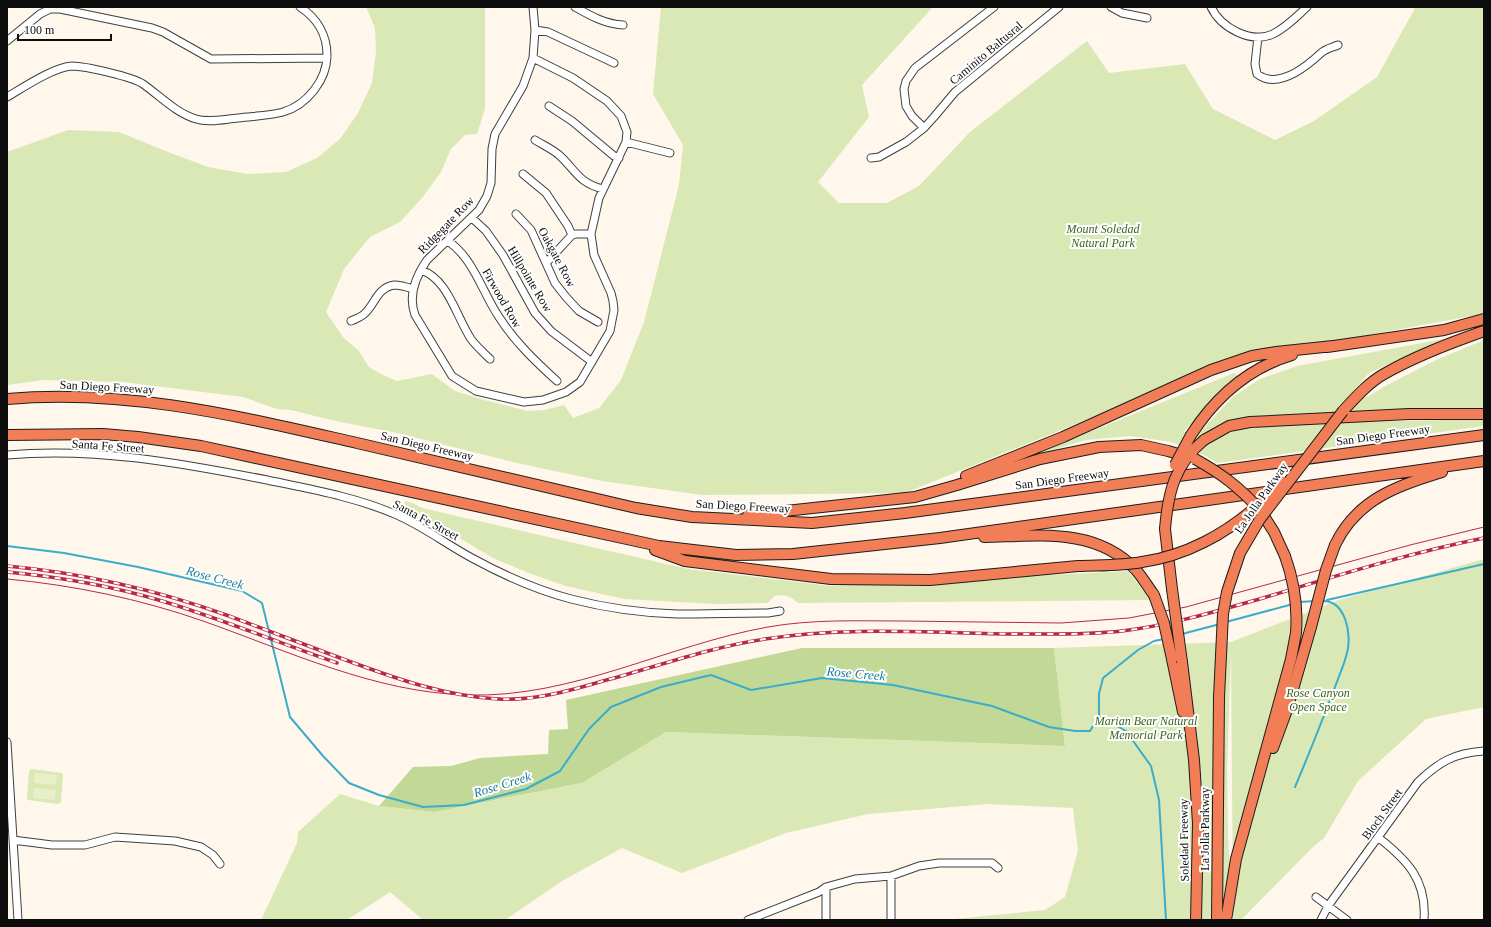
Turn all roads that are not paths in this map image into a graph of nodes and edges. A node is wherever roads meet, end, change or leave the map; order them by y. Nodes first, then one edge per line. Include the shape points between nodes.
1 (300, 7) edge
2 (532, 7) edge
3 (575, 7) edge
4 (994, 7) edge
5 (1059, 7) edge
6 (1111, 7) edge
7 (1211, 7) edge
8 (1307, 7) edge
9 (1147, 18) dead end
10 (623, 25) dead end
11 (535, 30) junction
12 (1258, 37) junction
13 (7, 42) edge
14 (1338, 45) dead end
15 (327, 58) junction
16 (533, 58) junction
17 (614, 63) dead end
18 (7, 97) edge
19 (549, 106) dead end
20 (924, 128) junction
21 (535, 140) dead end
22 (626, 142) junction
23 (670, 153) dead end
24 (618, 158) junction
25 (871, 158) dead end
26 (523, 174) dead end
27 (603, 189) junction
28 (516, 214) dead end
29 (472, 218) junction
30 (591, 234) junction
31 (572, 235) junction
32 (448, 241) junction
33 (546, 262) junction
34 (420, 270) junction
35 (413, 288) junction
36 (1484, 319) edge
37 (351, 321) dead end
38 (598, 322) dead end
39 (1484, 331) edge
40 (1333, 346) junction
41 (490, 359) dead end
42 (592, 362) junction
43 (557, 381) dead end
44 (7, 399) edge
45 (1484, 414) edge
46 (7, 435) edge
47 (1484, 435) edge
48 (1323, 438) junction
49 (7, 455) edge
50 (1480, 462) edge
51 (915, 497) junction
52 (715, 518) junction
53 (1165, 529) junction
54 (618, 537) junction
55 (940, 538) junction
56 (780, 611) dead end
57 (7, 742) edge
58 (1484, 751) edge
59 (1484, 759) edge
60 (1194, 760) junction
61 (1254, 794) junction
62 (1379, 838) junction
63 (13, 840) junction
64 (220, 864) dead end
65 (998, 868) dead end
66 (891, 876) junction
67 (826, 887) junction
68 (1316, 897) dead end
69 (1328, 906) junction
70 (761, 917) edge
71 (18, 920) edge
72 (748, 920) edge
73 (826, 920) edge
74 (891, 920) edge
75 (1196, 920) edge
76 (1217, 920) edge
77 (1226, 920) edge
78 (1321, 920) edge
79 (1347, 920) edge
80 (1424, 920) edge

1 - 15 street via 322,31
2 - 11 street, Ridgegate Row
3 - 10 street via 600,20
4 - 20 street via 915,68 906,81 906,106
5 - 20 street, Caminito Baltusral via 955,92
6 - 9 street via 1122,13
7 - 12 street via 1220,21 1233,31
8 - 12 street via 1287,27 1272,35
11 - 16 street, Ridgegate Row
11 - 17 street via 548,32
12 - 14 street via 1255,64 1257,74 1277,80 1297,72 1322,52
13 - 15 street via 40,14 60,9 152,28 211,59
15 - 18 street via 321,79 308,97 290,109 270,114 213,120 197,119 182,113 141,83 92,68 73,66 60,68
16 - 22 street via 573,78 607,101 621,116 627,132
16 - 29 street, Ridgegate Row via 523,86 495,134 491,183 487,196
19 - 24 street
20 - 25 street, Caminito Baltusral via 906,142 879,157
21 - 27 street via 554,151 582,180
22 - 23 street
22 - 24 street
24 - 27 street
26 - 31 street via 546,193
27 - 30 street
28 - 33 street, Oakgate Row via 531,230
29 - 32 street, Ridgegate Row
29 - 42 street, Hillpointe Row via 486,231 503,255 535,313 552,331
30 - 31 street
30 - 42 street via 594,255 611,293 614,310 610,331
31 - 33 street
32 - 34 street, Ridgegate Row
32 - 43 street, Firwood Row via 471,265 511,336
33 - 38 street, Oakgate Row via 555,283 566,297 579,311
34 - 35 street, Ridgegate Row
34 - 41 street via 441,284 471,339
35 - 37 street via 395,285 386,288 362,316
35 - 42 street, Ridgegate Row via 412,308 415,315 452,376 476,391 524,402 543,400 566,392 580,382
36 - 40 highway via 1444,330
39 - 48 highway, La Jolla Parkway, bridge via 1427,352 1384,374 1357,396
40 - 51 highway via 1252,356 1211,370 1062,437
40 - 53 highway, bridge via 1310,349 1258,369 1228,390 1202,418 1172,474 1165,503
44 - 52 highway, San Diego Freeway via 104,398 209,411 636,508
45 - 53 highway, bridge via 1409,414 1250,422 1229,426 1204,440 1190,452 1177,472 1168,501
46 - 54 highway via 103,434 201,446
47 - 52 highway, San Diego Freeway via 898,514 812,523
48 - 54 highway, bridge via 1259,505 1232,526 1177,554 1142,562 930,580 830,579 685,561
48 - 76 highway, La Jolla Parkway, bridge via 1260,519 1240,553 1227,592 1223,614 1219,697
49 - 56 street, Santa Fe Street via 96,455 149,459 282,483 356,500 422,527 470,557 516,579 569,598 614,608 675,614
50 - 55 highway
50 - 61 highway, bridge via 1409,482 1388,492 1355,515 1344,529 1335,544 1326,570 1287,710
51 - 52 highway
51 - 61 highway, bridge via 1040,459 1099,447 1141,445 1194,458 1242,491 1260,510 1285,556 1295,593 1297,621 1292,659
53 - 60 highway, bridge
54 - 55 highway via 659,546 736,555 793,554
55 - 60 highway, bridge via 1070,537 1085,540 1125,560 1136,570 1154,595 1164,623
57 - 63 street
58 - 59 street
58 - 62 street, Bloch Street via 1454,756 1430,770 1418,782
60 - 75 highway, Soledad Freeway via 1198,822
61 - 77 highway via 1236,858
62 - 69 street, Bloch Street
62 - 80 street via 1399,854 1413,872 1423,899
63 - 64 street via 52,845 85,845 115,837 174,841 201,847 213,855
63 - 71 street
65 - 66 street via 992,863 939,863 919,866
66 - 67 street via 855,879
66 - 74 street
67 - 70 street
67 - 73 street
68 - 69 street
69 - 78 street, Bloch Street
69 - 79 street
70 - 72 street

